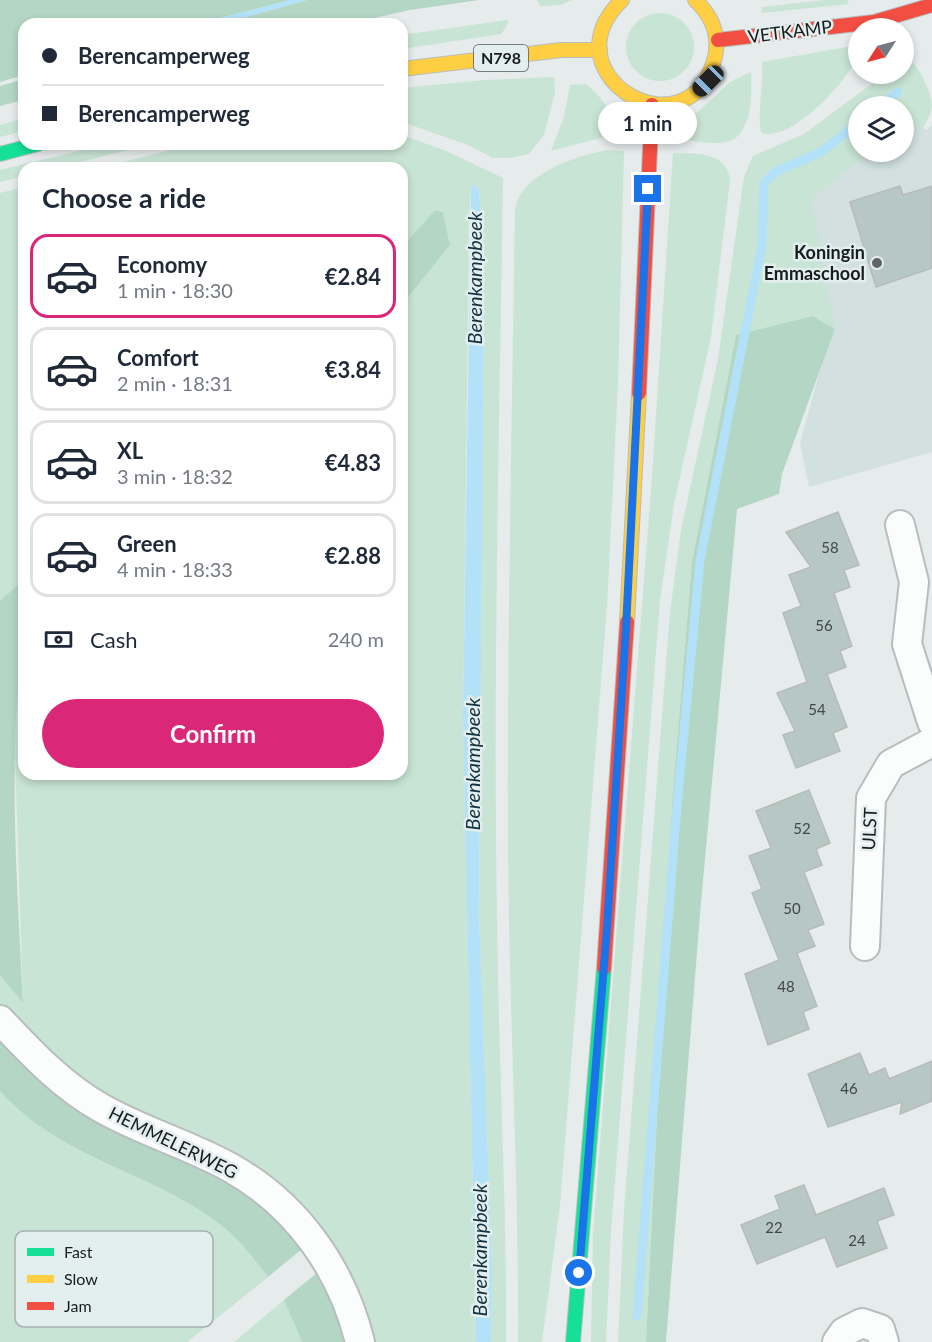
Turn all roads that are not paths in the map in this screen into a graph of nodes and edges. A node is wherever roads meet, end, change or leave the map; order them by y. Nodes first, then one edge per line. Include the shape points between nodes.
1 (622, 0) edge
2 (695, 0) edge
3 (932, 5) edge
4 (718, 40) junction
5 (600, 50) junction
6 (408, 68) edge
7 (652, 105) junction
8 (18, 149) edge
9 (0, 154) edge
10 (900, 525) dead end
11 (932, 722) edge
12 (932, 742) edge
13 (865, 946) dead end
14 (0, 1020) edge
15 (360, 1342) edge
16 (573, 1342) edge
17 (837, 1342) edge
18 (884, 1342) edge

1 - 5 main road via 602,29
2 - 4 main road via 704,7
3 - 4 main road, VETKAMP via 874,22
4 - 7 main road via 716,64 708,81 693,95 673,104
5 - 6 main road, N798 via 561,50
5 - 7 main road via 613,85 630,98
7 - 16 main road via 607,928
8 - 9 main road
10 - 11 street via 914,582 908,644
12 - 13 street, ULST via 891,764 872,798
14 - 15 street, HEMMELERWEG via 38,1059 103,1109 231,1168 294,1215 339,1281
17 - 18 street via 844,1332 862,1323 880,1329

